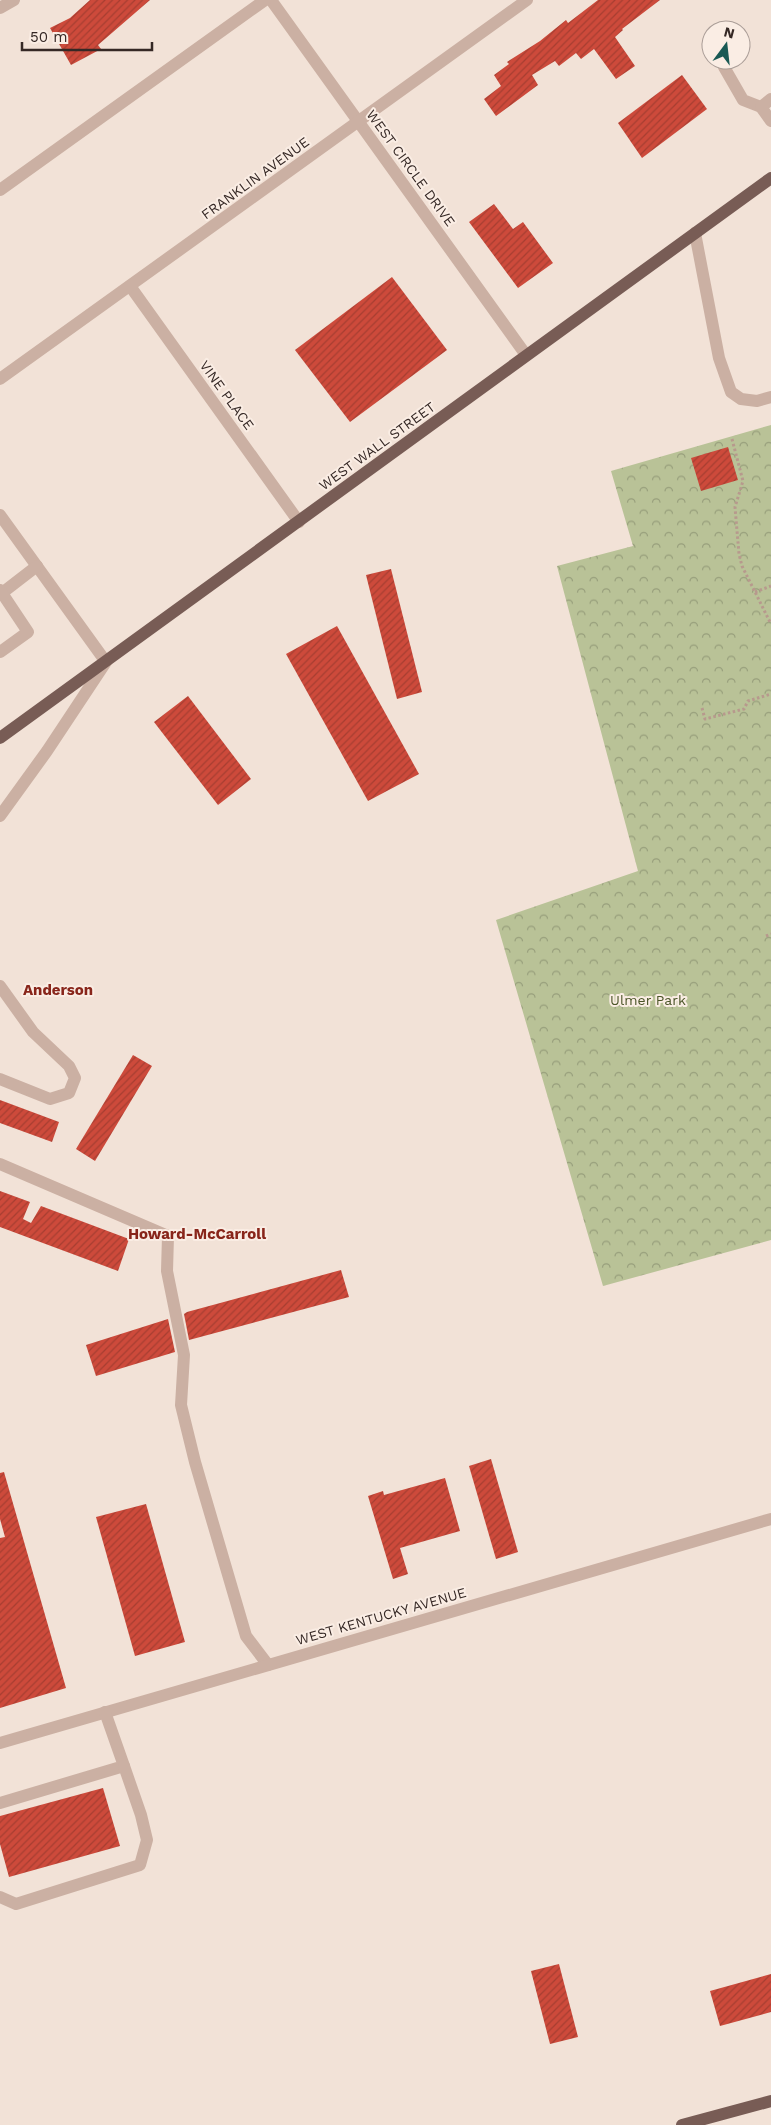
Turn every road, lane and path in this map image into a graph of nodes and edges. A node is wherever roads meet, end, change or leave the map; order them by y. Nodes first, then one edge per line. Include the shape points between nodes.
1 (14, 0) edge
2 (265, 0) edge
3 (272, 0) edge
4 (527, 0) edge
5 (0, 8) edge
6 (726, 70) edge
7 (766, 103) edge
8 (359, 122) junction
9 (771, 122) edge
10 (771, 178) edge
11 (0, 190) edge
12 (695, 233) junction
13 (130, 286) junction
14 (526, 355) junction
15 (0, 379) edge
16 (771, 398) edge
17 (732, 439) dead end
18 (0, 515) edge
19 (299, 522) junction
20 (36, 566) junction
21 (771, 586) edge
22 (755, 592) junction
23 (1, 593) edge
24 (771, 624) edge
25 (0, 652) edge
26 (106, 662) junction
27 (771, 694) edge
28 (702, 708) dead end
29 (0, 738) edge
30 (0, 816) edge
31 (771, 934) edge
32 (766, 936) dead end
33 (2, 993) edge
34 (0, 1079) edge
35 (0, 1164) edge
36 (771, 1519) edge
37 (268, 1665) junction
38 (105, 1712) junction
39 (0, 1743) edge
40 (124, 1766) junction
41 (0, 1803) edge
42 (0, 1897) edge
43 (771, 2101) edge
44 (682, 2125) edge

1 - 5 street
2 - 11 street
3 - 8 street, WEST CIRCLE DRIVE
4 - 8 street, FRANKLIN AVENUE
6 - 7 street via 743,100
7 - 9 street
8 - 13 street, FRANKLIN AVENUE
8 - 14 street, WEST CIRCLE DRIVE
10 - 12 main road, WEST WALL STREET
12 - 14 main road, WEST WALL STREET
12 - 16 street via 719,358 731,392 741,399
13 - 15 street, FRANKLIN AVENUE
13 - 19 street, VINE PLACE
14 - 19 main road, WEST WALL STREET
17 - 22 path via 743,482 735,506 739,554
18 - 20 street
19 - 26 main road, WEST WALL STREET
20 - 23 street
20 - 26 street
21 - 22 path
22 - 24 path
23 - 25 street via 28,632
26 - 29 main road, WEST WALL STREET
26 - 30 street
27 - 28 path via 748,701 744,709 705,719
31 - 32 path
33 - 34 street via 34,1032 69,1066 75,1078 69,1093 50,1098
35 - 37 street via 168,1236 167,1271 184,1355 181,1405 246,1636
36 - 37 street, WEST KENTUCKY AVENUE
37 - 38 street, WEST KENTUCKY AVENUE
38 - 39 street, WEST KENTUCKY AVENUE
38 - 40 street
40 - 41 street
40 - 42 street via 147,1840 140,1865 16,1904
43 - 44 main road

